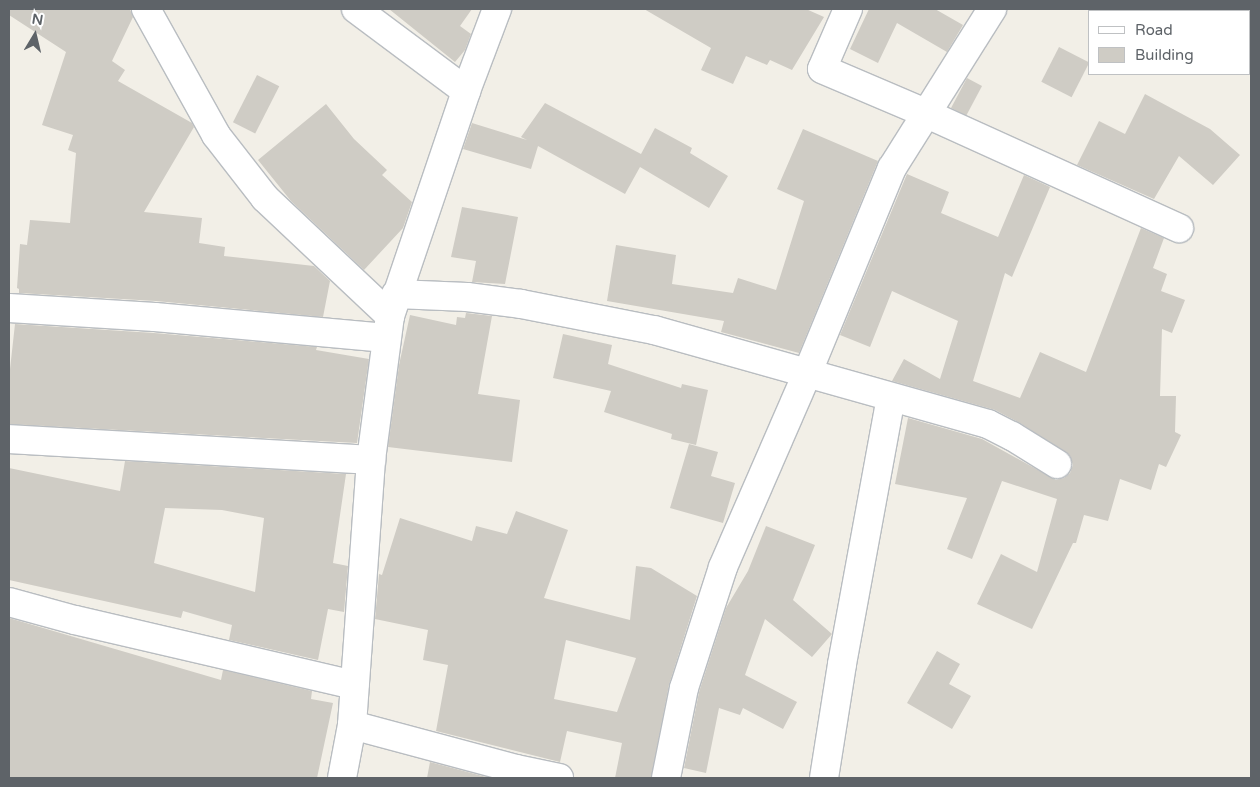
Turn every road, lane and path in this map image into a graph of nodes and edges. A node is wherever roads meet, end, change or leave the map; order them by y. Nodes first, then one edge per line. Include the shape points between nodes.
1 (146, 9) edge
2 (356, 9) edge
3 (497, 9) edge
4 (848, 9) edge
5 (992, 9) edge
6 (466, 91) junction
7 (925, 113) junction
8 (1179, 228) dead end
9 (9, 308) edge
10 (391, 316) junction
11 (807, 374) junction
12 (891, 397) junction
13 (9, 439) edge
14 (371, 460) junction
15 (1057, 464) dead end
16 (9, 602) edge
17 (355, 686) junction
18 (352, 725) junction
19 (342, 778) edge
20 (559, 778) edge
21 (666, 778) edge
22 (824, 778) edge

1 - 10 street via 216,135 265,198
2 - 6 street
3 - 6 street
4 - 7 street via 822,69
5 - 7 street
6 - 10 street
7 - 8 street
7 - 11 street via 892,168
9 - 10 street via 155,317
10 - 11 street via 467,297 597,317
10 - 14 street
11 - 12 street
11 - 21 street via 723,567 684,688
12 - 15 street via 988,424
12 - 22 street
13 - 14 street
14 - 17 street
16 - 17 street
17 - 18 street
18 - 19 street
18 - 20 street

